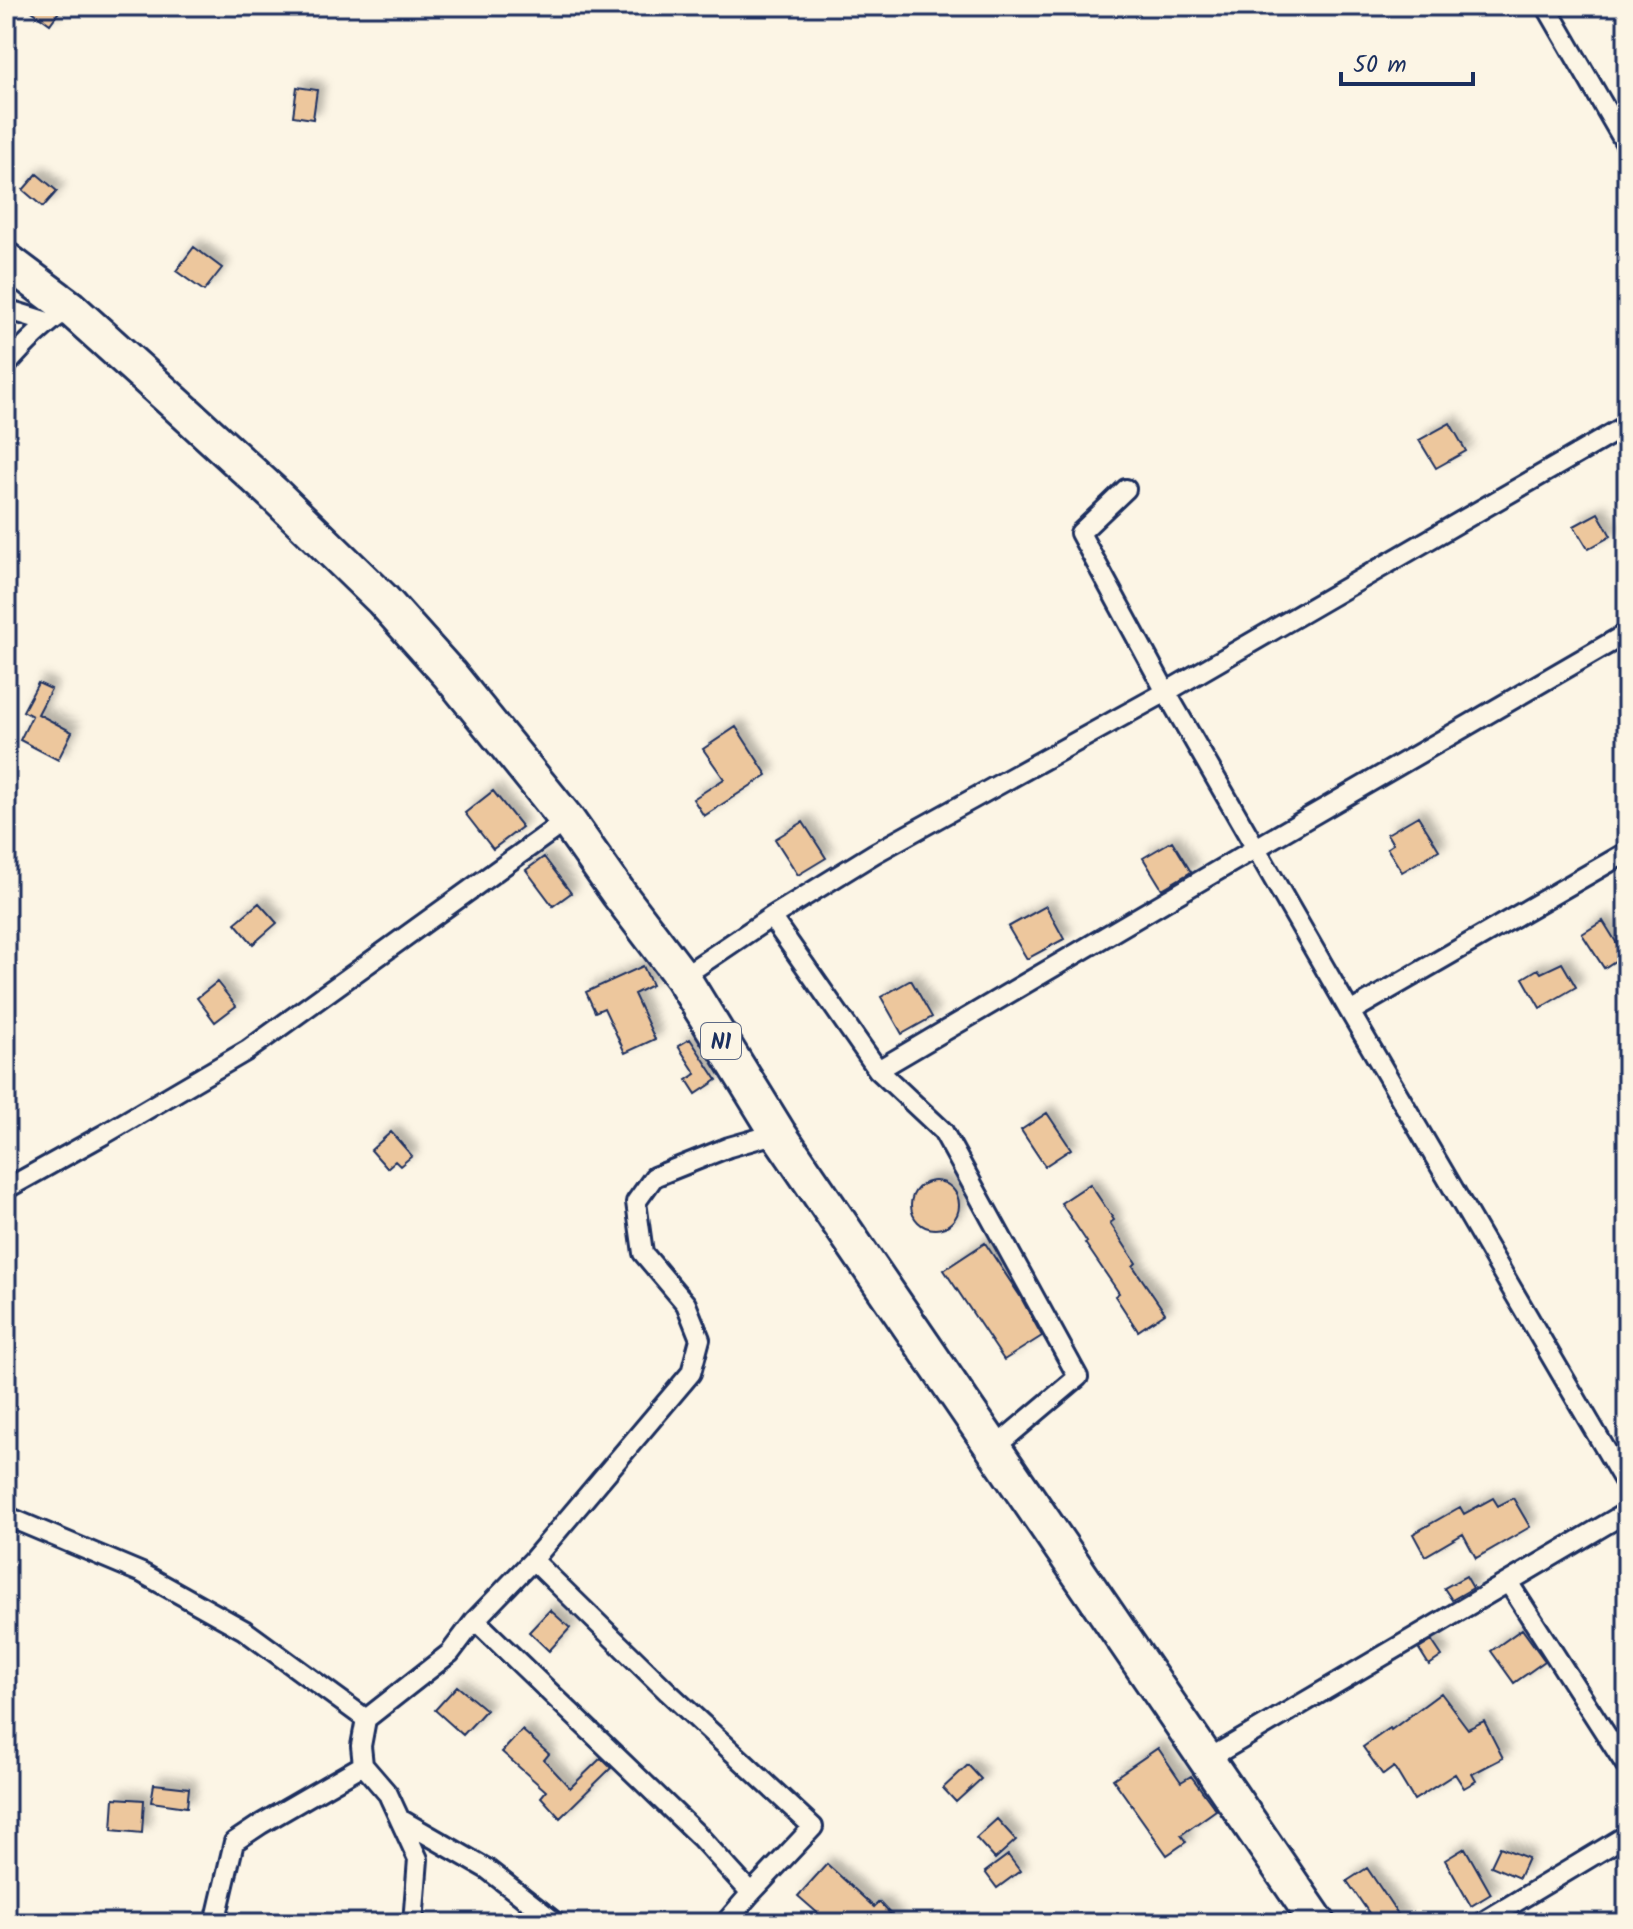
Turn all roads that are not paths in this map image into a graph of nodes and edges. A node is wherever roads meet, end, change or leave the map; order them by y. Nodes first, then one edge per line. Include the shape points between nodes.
1 (1546, 6) edge
2 (1627, 146) edge
3 (6, 260) edge
4 (6, 309) edge
5 (59, 315) junction
6 (6, 366) edge
7 (1627, 425) edge
8 (1126, 489) dead end
9 (1627, 633) edge
10 (1166, 692) junction
11 (567, 820) junction
12 (1256, 848) junction
13 (1627, 852) edge
14 (771, 917) junction
15 (682, 977) junction
16 (1350, 1012) junction
17 (878, 1070) junction
18 (778, 1133) junction
19 (6, 1189) edge
20 (994, 1448) junction
21 (1627, 1486) edge
22 (6, 1516) edge
23 (1624, 1520) edge
24 (533, 1560) junction
25 (1508, 1582) junction
26 (475, 1620) junction
27 (366, 1719) junction
28 (1208, 1759) junction
29 (363, 1765) junction
30 (1627, 1767) edge
31 (400, 1819) junction
32 (1627, 1835) edge
33 (751, 1893) junction
34 (215, 1923) edge
35 (413, 1923) edge
36 (556, 1923) edge
37 (725, 1923) edge
38 (1318, 1923) edge
39 (1481, 1923) edge

1 - 2 street
3 - 5 highway, N1
4 - 5 street
5 - 6 street
5 - 11 highway, N1 via 273,493 382,599
7 - 10 street
8 - 10 street via 1080,533
9 - 12 street
10 - 12 street
10 - 14 street via 875,853
11 - 15 highway, N1
11 - 19 street via 248,1050
12 - 16 street
12 - 17 street
13 - 16 street
14 - 15 street
14 - 17 street
15 - 18 highway, N1
16 - 21 street
17 - 20 street via 943,1131 1078,1377
18 - 20 highway, N1
18 - 24 street via 654,1177 636,1202 643,1253 686,1304 700,1339 691,1373
20 - 28 highway, N1
22 - 27 street via 142,1573 244,1630
23 - 25 street
24 - 26 street
24 - 33 street via 813,1827
25 - 28 street
25 - 30 street
26 - 27 street via 450,1653
26 - 33 street
27 - 29 street
28 - 38 highway, N1
29 - 31 street via 388,1794
29 - 34 street via 234,1842
31 - 35 street via 418,1859
31 - 36 street via 487,1869
32 - 39 street
33 - 37 street

